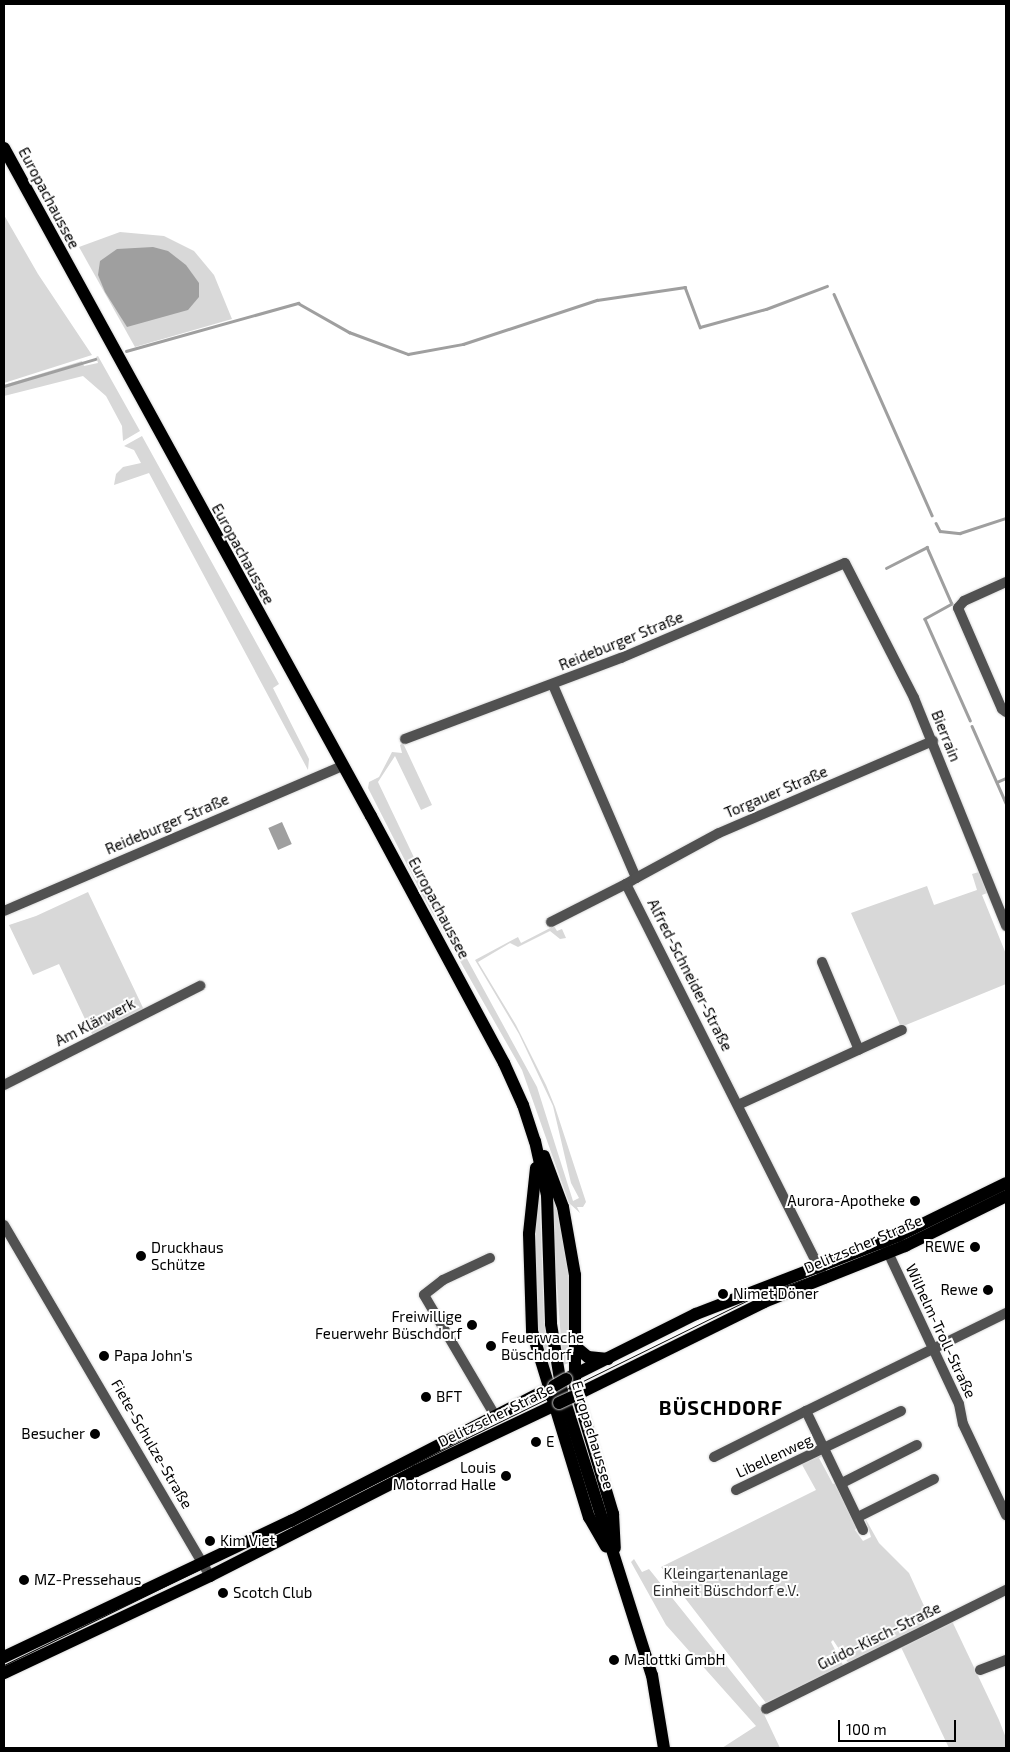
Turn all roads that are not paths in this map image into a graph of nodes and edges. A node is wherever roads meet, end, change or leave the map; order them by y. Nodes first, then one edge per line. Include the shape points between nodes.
1 (4, 148) edge
2 (846, 563) joint
3 (1006, 582) edge
4 (553, 685) junction
5 (1006, 712) edge
6 (405, 739) dead end
7 (932, 741) junction
8 (343, 766) junction
9 (636, 878) junction
10 (626, 884) junction
11 (4, 910) edge
12 (551, 922) dead end
13 (1006, 926) edge
14 (822, 962) dead end
15 (200, 986) dead end
16 (902, 1030) dead end
17 (860, 1050) junction
18 (4, 1085) edge
19 (740, 1104) junction
20 (535, 1141) junction
21 (1006, 1183) edge
22 (1006, 1196) edge
23 (4, 1225) edge
24 (886, 1247) junction
25 (490, 1258) dead end
26 (823, 1274) junction
27 (1006, 1314) edge
28 (576, 1347) junction
29 (933, 1349) junction
30 (608, 1359) junction
31 (570, 1378) junction
32 (551, 1387) junction
33 (574, 1396) junction
34 (556, 1405) junction
35 (806, 1411) junction
36 (901, 1411) dead end
37 (496, 1417) junction
38 (917, 1445) dead end
39 (824, 1448) junction
40 (714, 1457) dead end
41 (934, 1479) dead end
42 (842, 1483) junction
43 (736, 1490) dead end
44 (1006, 1516) edge
45 (858, 1517) junction
46 (863, 1530) dead end
47 (615, 1561) junction
48 (202, 1562) junction
49 (210, 1576) junction
50 (1006, 1590) edge
51 (4, 1657) edge
52 (1006, 1660) edge
53 (980, 1670) dead end
54 (4, 1673) edge
55 (766, 1708) dead end
56 (664, 1748) edge

1 - 8 main road, Europachaussee
2 - 4 street, Reideburger Straße
2 - 7 street, Bierrain
3 - 5 street via 964,601 958,608
4 - 6 street, Reideburger Straße
4 - 9 street
7 - 9 street, Torgauer Straße via 719,833
7 - 13 street, Bierrain
8 - 11 street, Reideburger Straße
8 - 20 main road, Europachaussee via 504,1063
9 - 10 street
10 - 12 street
10 - 19 street, Alfred-Schneider-Straße
14 - 17 street
15 - 18 street, Am Klärwerk
16 - 17 street
17 - 19 street
19 - 26 street, Alfred-Schneider-Straße
20 - 28 main road via 557,1187 567,1226 575,1275
20 - 32 main road via 535,1188 529,1234 530,1321
20 - 47 main road, Europachaussee via 548,1212 551,1324 557,1365 567,1410
21 - 24 main road, Delitzscher Straße
22 - 24 main road, Delitzscher Straße
23 - 48 street, Fiete-Schulze-Straße
24 - 26 main road, Delitzscher Straße
24 - 29 street, Wilhelm-Troll-Straße
25 - 37 street, Delitzscher Straße via 443,1280 424,1295
26 - 30 main road, Delitzscher Straße via 696,1314
26 - 33 main road, Delitzscher Straße
27 - 29 street
28 - 30 main road via 588,1357
28 - 31 main road
29 - 35 street
29 - 44 street, Wilhelm-Troll-Straße via 959,1404 966,1431
30 - 31 main road, Delitzscher Straße
31 - 32 main road, Delitzscher Straße, bridge
31 - 33 main road
32 - 34 main road
32 - 37 main road, Delitzscher Straße
33 - 34 main road, Delitzscher Straße, bridge
33 - 47 main road via 613,1514
34 - 47 main road via 589,1517
34 - 49 main road, Delitzscher Straße via 416,1470
35 - 39 street
35 - 40 street
36 - 39 street, Libellenweg
37 - 48 main road, Delitzscher Straße
38 - 42 street
39 - 42 street
39 - 43 street, Libellenweg
41 - 45 street
42 - 45 street
45 - 46 street
47 - 56 main road, Europachaussee via 652,1675
48 - 49 street, Fiete-Schulze-Straße
48 - 51 main road, Delitzscher Straße
49 - 54 main road, Delitzscher Straße
50 - 55 street, Guido-Kisch-Straße
52 - 53 street

